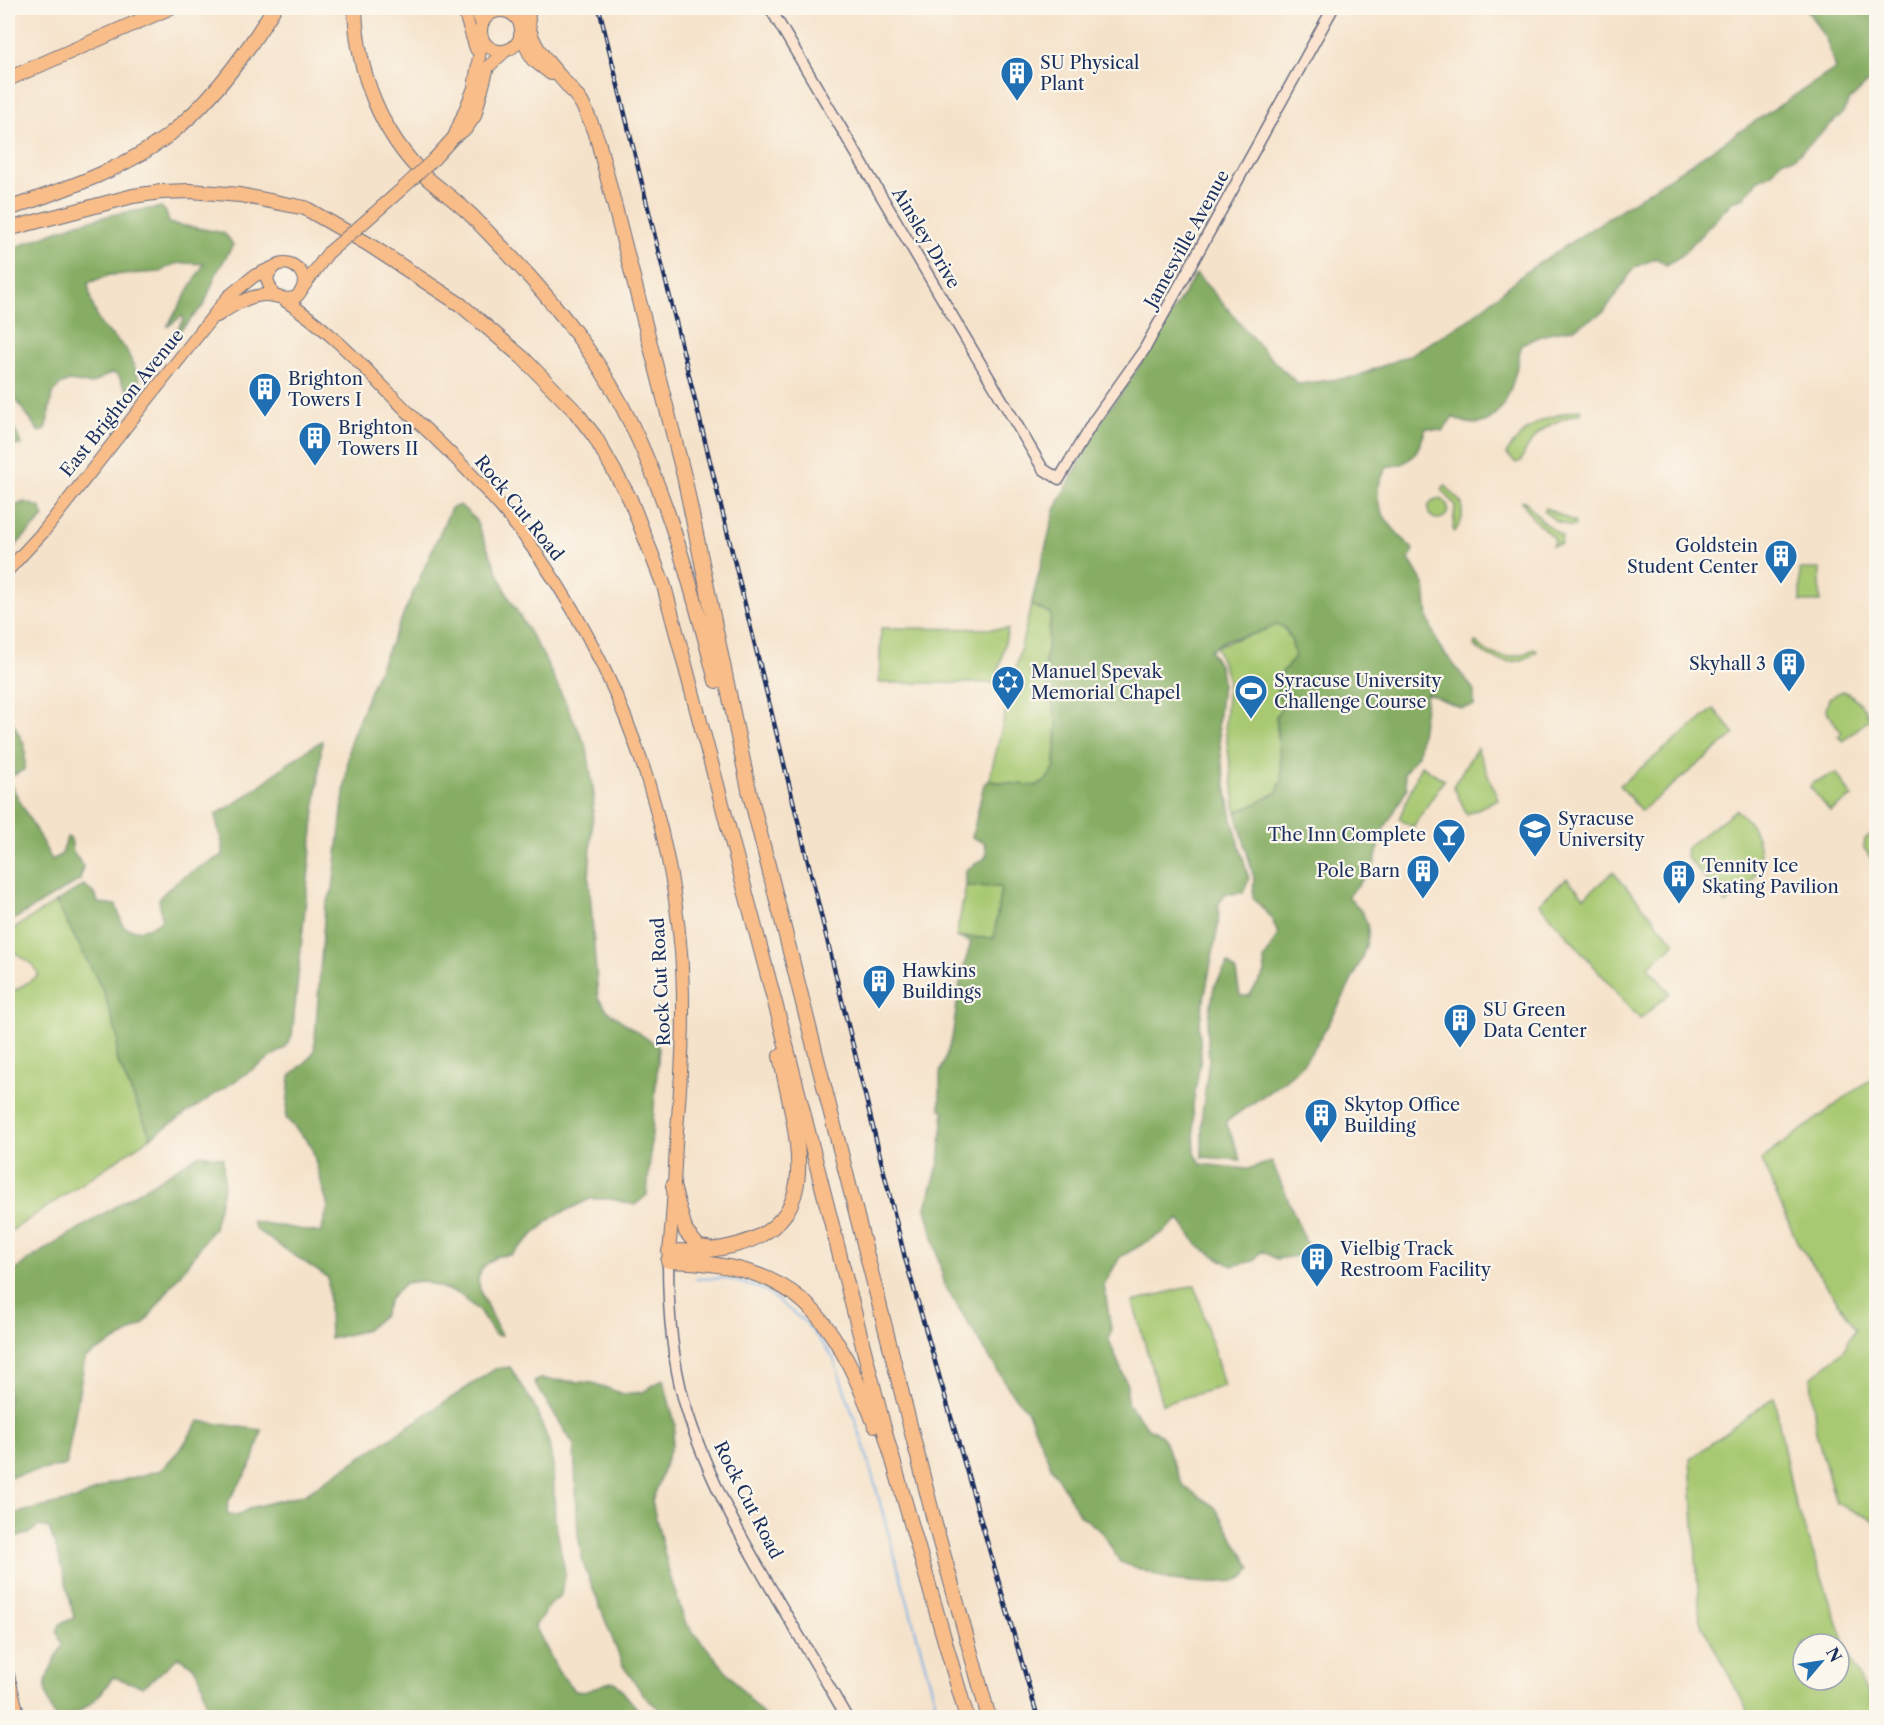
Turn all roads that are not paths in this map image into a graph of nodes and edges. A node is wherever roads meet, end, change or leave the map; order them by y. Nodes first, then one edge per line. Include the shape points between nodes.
1 (148, 8) edge
2 (169, 8) edge
3 (274, 8) edge
4 (355, 8) edge
5 (463, 8) edge
6 (475, 8) edge
7 (502, 8) edge
8 (529, 8) edge
9 (770, 8) edge
10 (1333, 8) edge
11 (482, 24) junction
12 (521, 31) junction
13 (482, 38) junction
14 (504, 52) junction
15 (478, 65) junction
16 (8, 73) edge
17 (561, 78) junction
18 (8, 79) edge
19 (453, 137) junction
20 (8, 209) edge
21 (8, 229) edge
22 (325, 256) junction
23 (296, 265) junction
24 (272, 268) junction
25 (302, 289) junction
26 (279, 297) junction
27 (213, 318) junction
28 (315, 321) junction
29 (1059, 479) joint
30 (8, 570) edge
31 (748, 790) junction
32 (752, 921) junction
33 (673, 1186) junction
34 (718, 1250) junction
35 (669, 1256) junction
36 (915, 1540) junction
37 (8, 1675) edge
38 (19, 1718) edge
39 (847, 1718) edge
40 (967, 1718) edge
41 (989, 1718) edge

1 - 16 highway
2 - 18 highway
3 - 20 highway via 241,58 168,136 130,159
4 - 31 highway via 358,51 388,129 421,171 466,211 551,300 613,392 658,488 687,574
5 - 15 main road via 472,30
6 - 11 main road
7 - 11 main road
7 - 12 main road via 515,17
8 - 12 main road
8 - 17 highway via 526,19 531,35
9 - 29 street, Ainsley Drive via 1043,469
10 - 29 street, Jamesville Avenue via 1168,309
11 - 13 main road
12 - 14 main road via 515,46
12 - 17 highway via 533,59
13 - 14 main road via 490,49
13 - 15 main road
14 - 19 main road via 488,68 475,116 466,129
15 - 19 main road via 469,102
17 - 31 highway via 580,102 598,141 684,476
19 - 22 main road, bridge via 404,187
21 - 32 highway via 133,196 190,191 240,195 305,208 368,244 498,334 555,390 595,437 615,469 647,538 686,666
22 - 23 main road
22 - 25 main road
23 - 24 main road via 283,262
23 - 25 main road via 304,275
24 - 26 main road via 267,279
24 - 27 main road, East Brighton Avenue via 240,286
25 - 26 main road via 296,297
25 - 28 main road, Rock Cut Road
26 - 27 main road via 250,297
26 - 28 main road, Rock Cut Road
27 - 30 main road, East Brighton Avenue via 44,531
28 - 33 main road, Rock Cut Road via 463,465 527,541 593,648 634,741 661,830 681,951 682,1054
31 - 41 highway via 915,1449
32 - 34 highway via 790,1111 798,1175 791,1199 775,1225 751,1242
32 - 36 highway
33 - 34 highway via 682,1223 692,1242
33 - 35 main road, Rock Cut Road
34 - 35 highway
35 - 36 highway via 711,1262 763,1277 790,1291 822,1320 836,1337 859,1383
35 - 39 street, Rock Cut Road via 668,1306 678,1374 701,1449 724,1501
36 - 40 highway
37 - 38 main road

